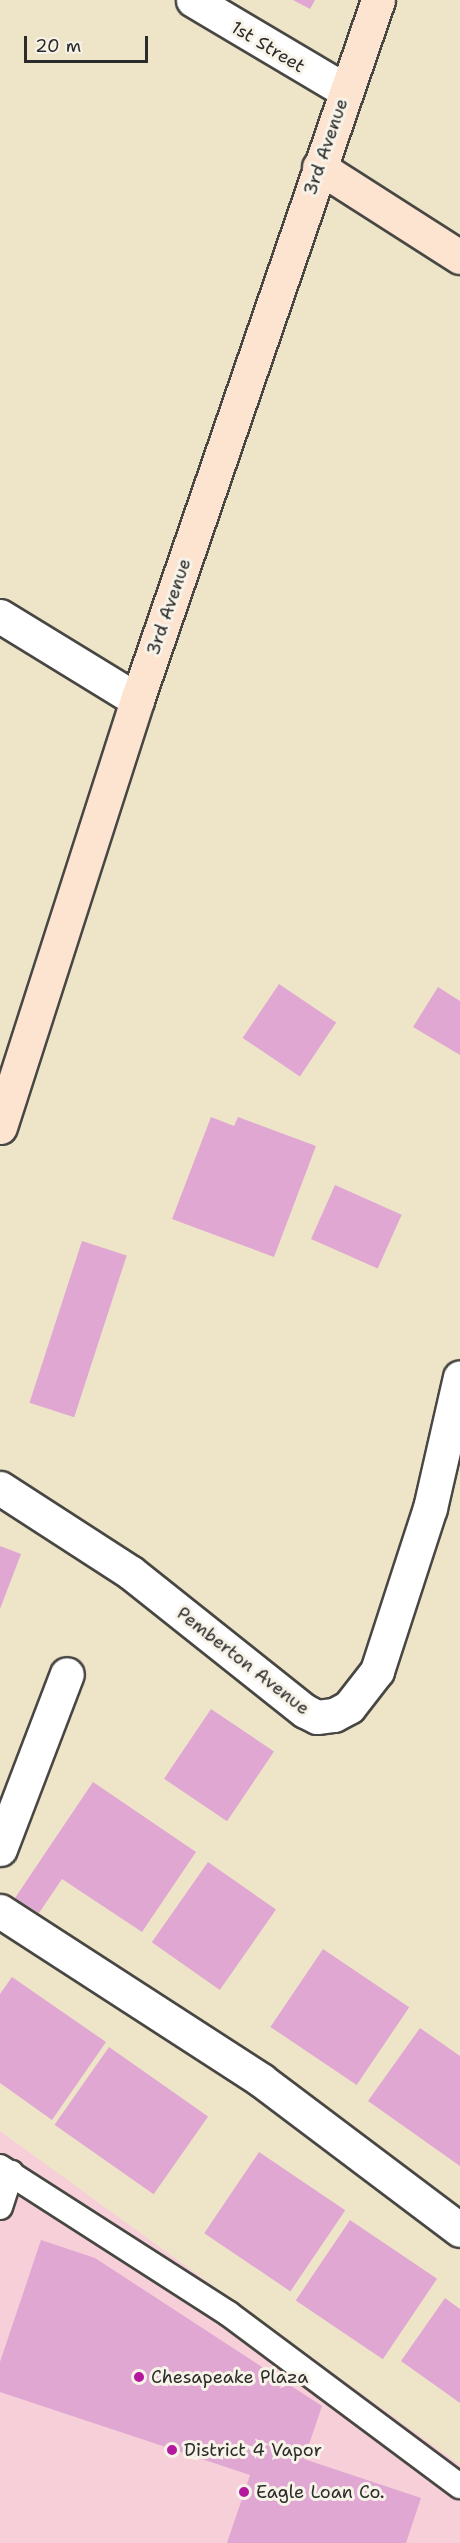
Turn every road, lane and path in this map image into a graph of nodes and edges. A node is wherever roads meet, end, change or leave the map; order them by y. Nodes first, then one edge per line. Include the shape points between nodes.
1 (193, 0) edge
2 (378, 0) edge
3 (346, 91) junction
4 (319, 167) junction
5 (460, 257) edge
6 (0, 616) edge
7 (137, 700) junction
8 (0, 1127) edge
9 (460, 1377) edge
10 (0, 1488) edge
11 (67, 1674) dead end
12 (0, 1849) edge
13 (0, 1911) edge
14 (5, 2170) edge
15 (0, 2207) edge
16 (460, 2230) edge
17 (460, 2486) edge

1 - 3 street, 1st Street
2 - 3 street, 3rd Avenue
3 - 4 street, 3rd Avenue
4 - 5 street
4 - 7 street, 3rd Avenue
6 - 7 street
7 - 8 street, 3rd Avenue
9 - 10 street, Pemberton Avenue via 430,1508 377,1671 349,1707 334,1715 305,1712 130,1572
11 - 12 street
13 - 16 street via 261,2080
14 - 15 lane
14 - 17 lane via 229,2314

